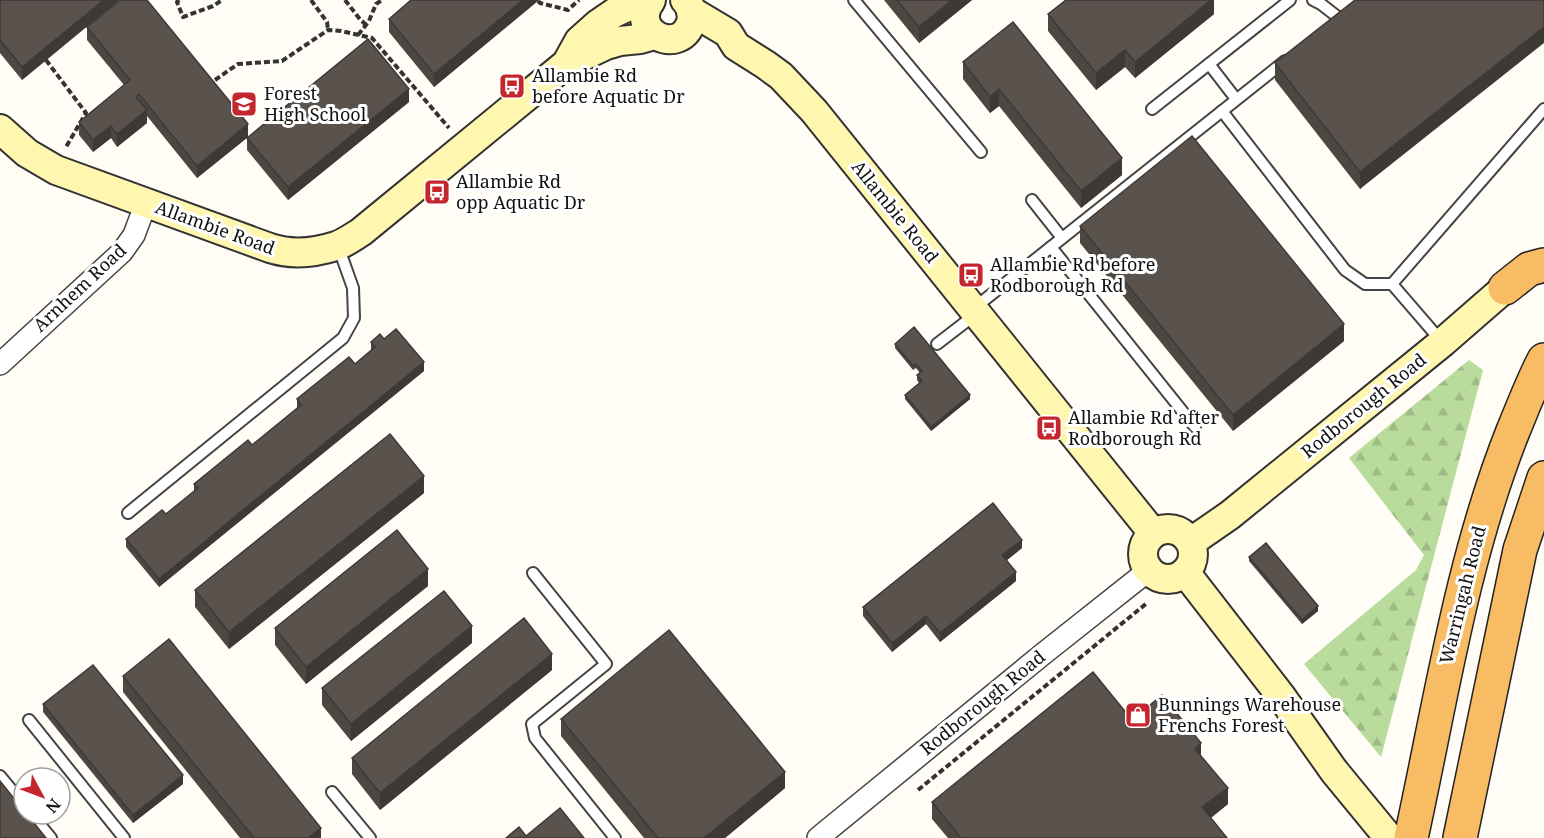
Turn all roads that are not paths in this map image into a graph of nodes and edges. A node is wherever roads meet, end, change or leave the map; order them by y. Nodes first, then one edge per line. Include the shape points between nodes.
1 (854, 0) edge
2 (1290, 0) edge
3 (1312, 0) edge
4 (650, 1) edge
5 (688, 10) edge
6 (1330, 25) edge
7 (654, 35) junction
8 (1293, 55) edge
9 (566, 64) junction
10 (1209, 64) junction
11 (1236, 99) junction
12 (1152, 109) dead end
13 (1544, 109) edge
14 (1222, 111) junction
15 (0, 129) edge
16 (981, 152) dead end
17 (1032, 200) dead end
18 (146, 203) junction
19 (1062, 238) junction
20 (338, 246) junction
21 (1051, 247) junction
22 (1544, 265) edge
23 (1392, 284) junction
24 (1505, 288) joint
25 (975, 311) junction
26 (1443, 342) junction
27 (937, 344) dead end
28 (1544, 360) edge
29 (0, 363) edge
30 (1195, 427) dead end
31 (1544, 478) edge
32 (128, 513) dead end
33 (1153, 534) junction
34 (1191, 542) junction
35 (1149, 570) junction
36 (1185, 572) junction
37 (533, 573) dead end
38 (29, 720) dead end
39 (0, 776) edge
40 (12, 791) edge
41 (332, 792) dead end
42 (41, 826) edge
43 (51, 838) edge
44 (124, 838) edge
45 (370, 838) edge
46 (615, 838) edge
47 (818, 838) edge
48 (1389, 838) edge
49 (1411, 838) edge
50 (1460, 838) edge

1 - 16 lane
2 - 10 lane
3 - 6 lane via 1343,15
4 - 7 main road via 645,16
4 - 9 main road, Allambie Road via 629,6 598,24 579,41
5 - 7 main road, Allambie Road via 675,39
5 - 25 main road, Allambie Road via 728,33 736,46 781,76 814,111
7 - 9 main road, Allambie Road via 606,45
8 - 11 lane
9 - 20 main road, Allambie Road via 361,232
10 - 11 lane
10 - 12 lane
11 - 14 lane
13 - 23 lane
14 - 19 lane
14 - 23 lane via 1345,270 1365,284
15 - 18 main road, Allambie Road via 42,162
17 - 19 lane
18 - 20 main road, Allambie Road via 282,252
18 - 29 street, Arnhem Road via 134,236 122,252
19 - 21 lane
20 - 32 lane via 353,288 354,318 343,338
21 - 25 lane
21 - 30 lane
22 - 24 highway via 1529,269
23 - 26 lane
24 - 26 main road, Rodborough Road
25 - 27 lane
25 - 33 main road, Allambie Road
26 - 34 main road, Rodborough Road
28 - 49 highway, Warringah Road via 1497,472 1478,533 1450,643
31 - 50 highway via 1520,550
33 - 34 main road via 1174,529
33 - 35 main road via 1143,555
34 - 36 main road via 1193,558
35 - 36 main road via 1171,579
35 - 47 street, Rodborough Road
36 - 48 main road
37 - 46 lane via 606,664 532,724 535,738
38 - 44 lane
39 - 40 lane
41 - 45 lane
42 - 43 lane

